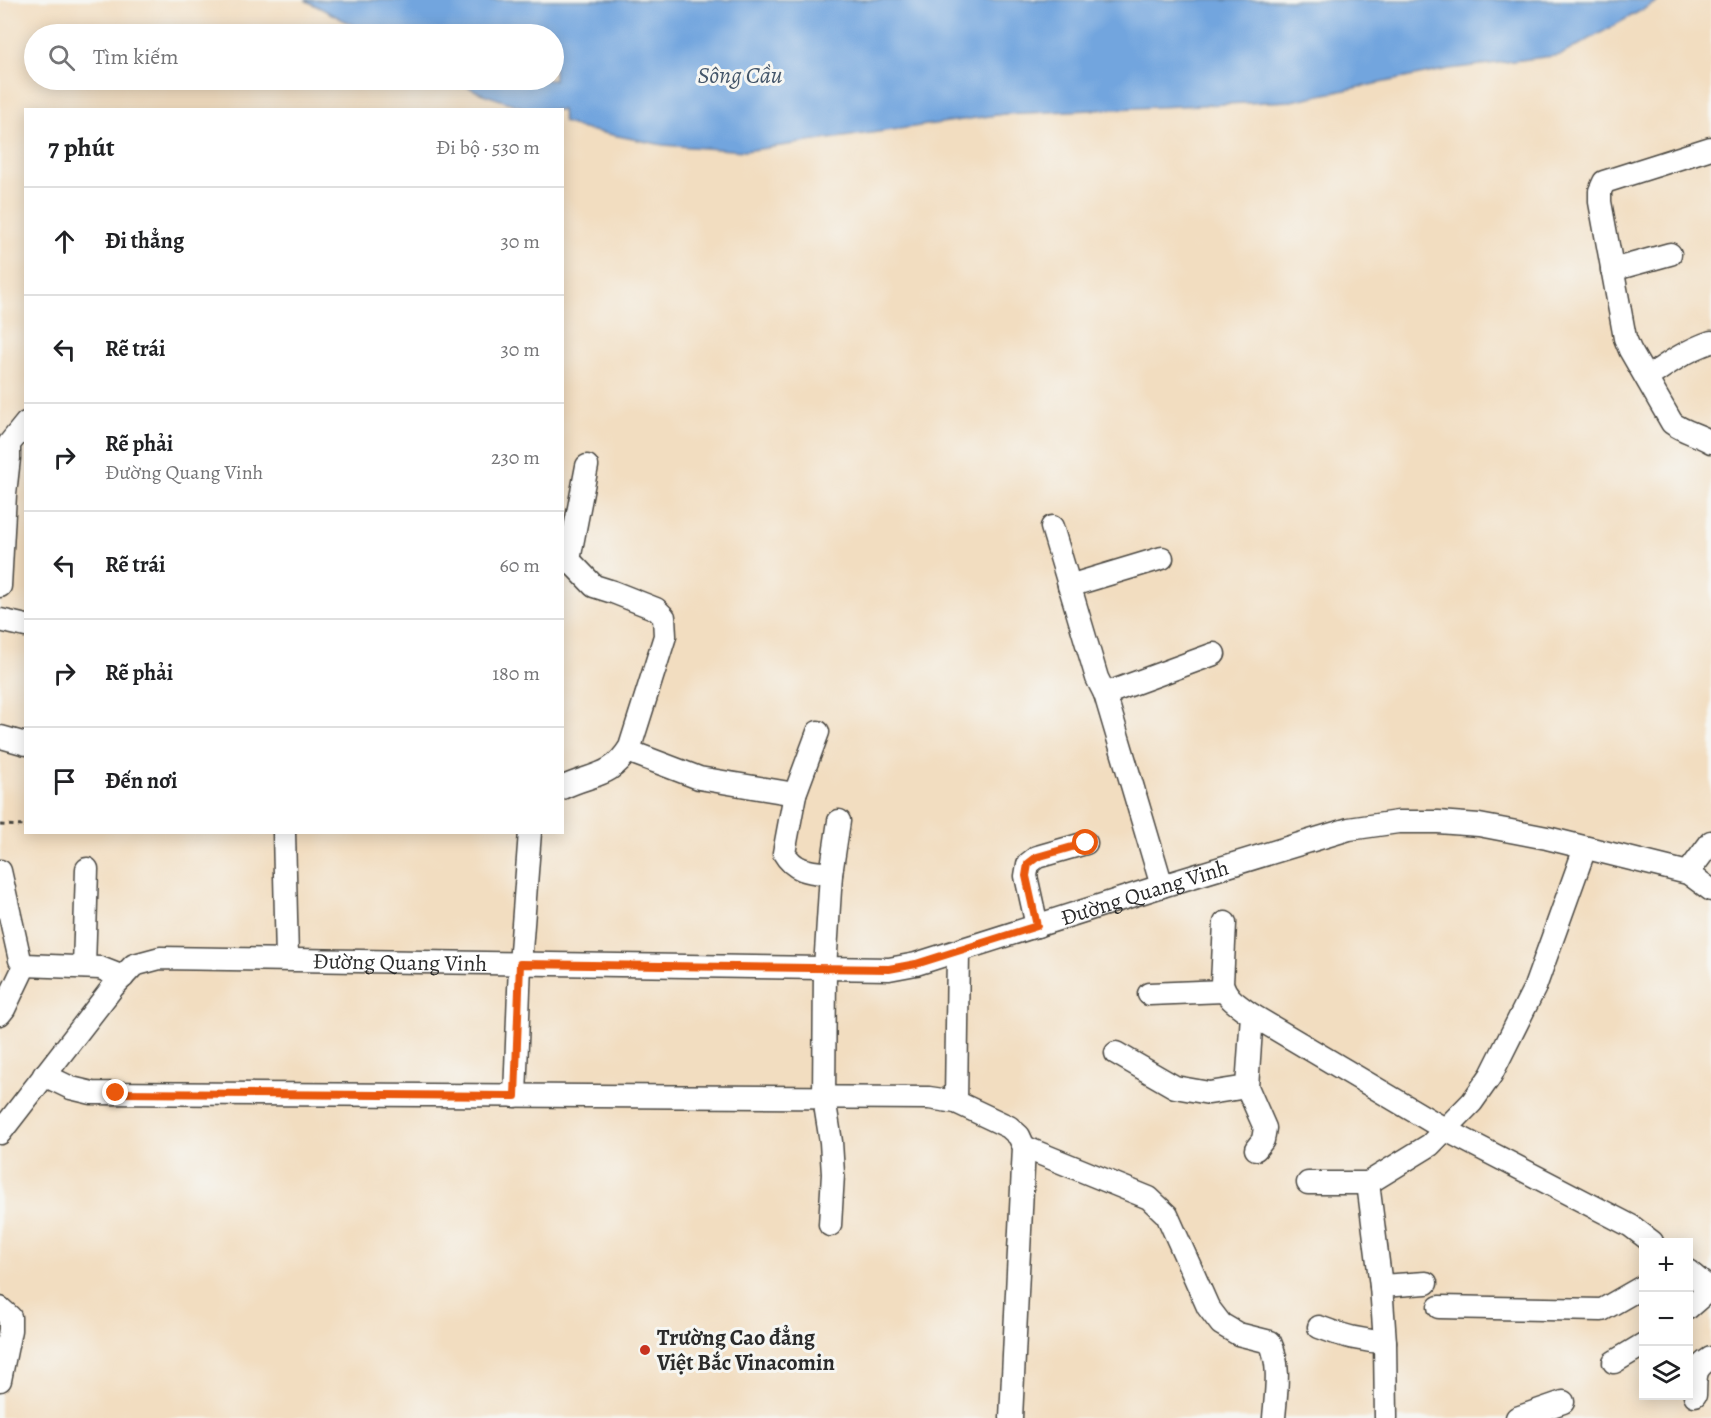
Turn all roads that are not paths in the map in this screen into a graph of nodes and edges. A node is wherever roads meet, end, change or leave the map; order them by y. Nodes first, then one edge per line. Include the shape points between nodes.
1 (1711, 148) edge
2 (1670, 254) dead end
3 (1612, 270) junction
4 (1711, 342) edge
5 (1647, 378) junction
6 (24, 427) edge
7 (1708, 437) edge
8 (11, 452) edge
9 (587, 466) dead end
10 (1052, 527) dead end
11 (1162, 558) dead end
12 (566, 559) edge
13 (0, 586) edge
14 (1069, 586) junction
15 (0, 620) edge
16 (24, 626) edge
17 (1214, 654) dead end
18 (1105, 693) junction
19 (818, 732) dead end
20 (0, 740) edge
21 (24, 744) edge
22 (628, 751) junction
23 (564, 787) edge
24 (795, 794) junction
25 (839, 821) dead end
26 (284, 834) edge
27 (530, 834) edge
28 (1711, 842) edge
29 (1086, 843) dead end
30 (1585, 848) junction
31 (87, 869) dead end
32 (0, 871) edge
33 (1688, 873) junction
34 (831, 874) junction
35 (1162, 886) junction
36 (1711, 890) edge
37 (1225, 924) dead end
38 (1037, 926) junction
39 (958, 951) junction
40 (286, 959) junction
41 (520, 964) junction
42 (25, 965) junction
43 (84, 968) junction
44 (825, 968) junction
45 (123, 977) junction
46 (1224, 991) junction
47 (1149, 994) dead end
48 (0, 1014) edge
49 (1252, 1015) junction
50 (1116, 1053) dead end
51 (44, 1075) junction
52 (1247, 1087) junction
53 (515, 1096) junction
54 (824, 1098) junction
55 (956, 1102) junction
56 (1446, 1130) junction
57 (0, 1132) edge
58 (1024, 1147) junction
59 (1256, 1149) dead end
60 (1308, 1183) dead end
61 (1368, 1183) junction
62 (830, 1225) dead end
63 (1648, 1238) edge
64 (1693, 1274) edge
65 (1425, 1283) dead end
66 (1381, 1286) junction
67 (1710, 1289) edge
68 (1639, 1290) edge
69 (1693, 1304) edge
70 (1439, 1307) dead end
71 (0, 1308) edge
72 (1319, 1327) dead end
73 (1385, 1342) junction
74 (1641, 1346) edge
75 (1711, 1358) edge
76 (1614, 1362) dead end
77 (0, 1380) edge
78 (1695, 1395) dead end
79 (1563, 1402) dead end
80 (1011, 1418) edge
81 (1274, 1418) edge
82 (1386, 1418) edge
83 (1517, 1418) edge

1 - 3 street via 1604,182 1600,202
2 - 3 street
3 - 5 street via 1625,339
4 - 5 street
5 - 7 street via 1672,423
6 - 8 street
8 - 13 street via 4,494
9 - 12 street
10 - 14 street
11 - 14 street
12 - 22 street via 594,586 656,609 664,617 666,636
14 - 18 street via 1096,678
15 - 16 street
17 - 18 street
18 - 35 street
19 - 24 street
20 - 21 street
22 - 23 street via 603,773
22 - 24 street via 699,778
24 - 34 street via 784,854 790,864 808,872
25 - 34 street
26 - 40 street
27 - 41 street
28 - 33 street
29 - 38 street via 1037,857 1028,864 1026,876
30 - 33 street, Đường Quang Vinh
30 - 35 street, Đường Quang Vinh via 1479,825 1398,822 1349,829
30 - 56 street via 1535,987 1491,1075
31 - 43 street
32 - 42 street via 20,960
33 - 36 street, Đường Quang Vinh
34 - 44 street
35 - 38 street, Đường Quang Vinh
37 - 46 street
38 - 39 street, Đường Quang Vinh
39 - 44 street, Đường Quang Vinh via 889,969
39 - 55 street
40 - 41 street, Đường Quang Vinh
40 - 45 street, Đường Quang Vinh via 160,958 134,965
41 - 44 street, Đường Quang Vinh
41 - 53 street
42 - 43 street
42 - 48 street
43 - 45 street via 100,968
44 - 54 street
45 - 51 street, Đường Quang Vinh
46 - 47 street
46 - 49 street
49 - 52 street
49 - 56 street
50 - 52 street via 1175,1088 1209,1093
51 - 53 street via 92,1093
51 - 57 street, Đường Quang Vinh
52 - 59 street via 1265,1128
53 - 54 street
54 - 55 street via 929,1098
54 - 62 street via 833,1174
55 - 58 street via 1009,1127
56 - 61 street via 1430,1145
56 - 63 street
58 - 80 street
58 - 81 street via 1149,1198 1167,1215 1208,1307 1221,1324 1238,1334 1270,1342 1278,1374
60 - 61 street
61 - 66 street
64 - 67 street
65 - 66 street
66 - 73 street
67 - 69 street
68 - 70 street via 1602,1310
71 - 77 street via 10,1317
72 - 73 street via 1353,1339
73 - 82 street
74 - 76 street
75 - 78 street via 1696,1372
79 - 83 street

